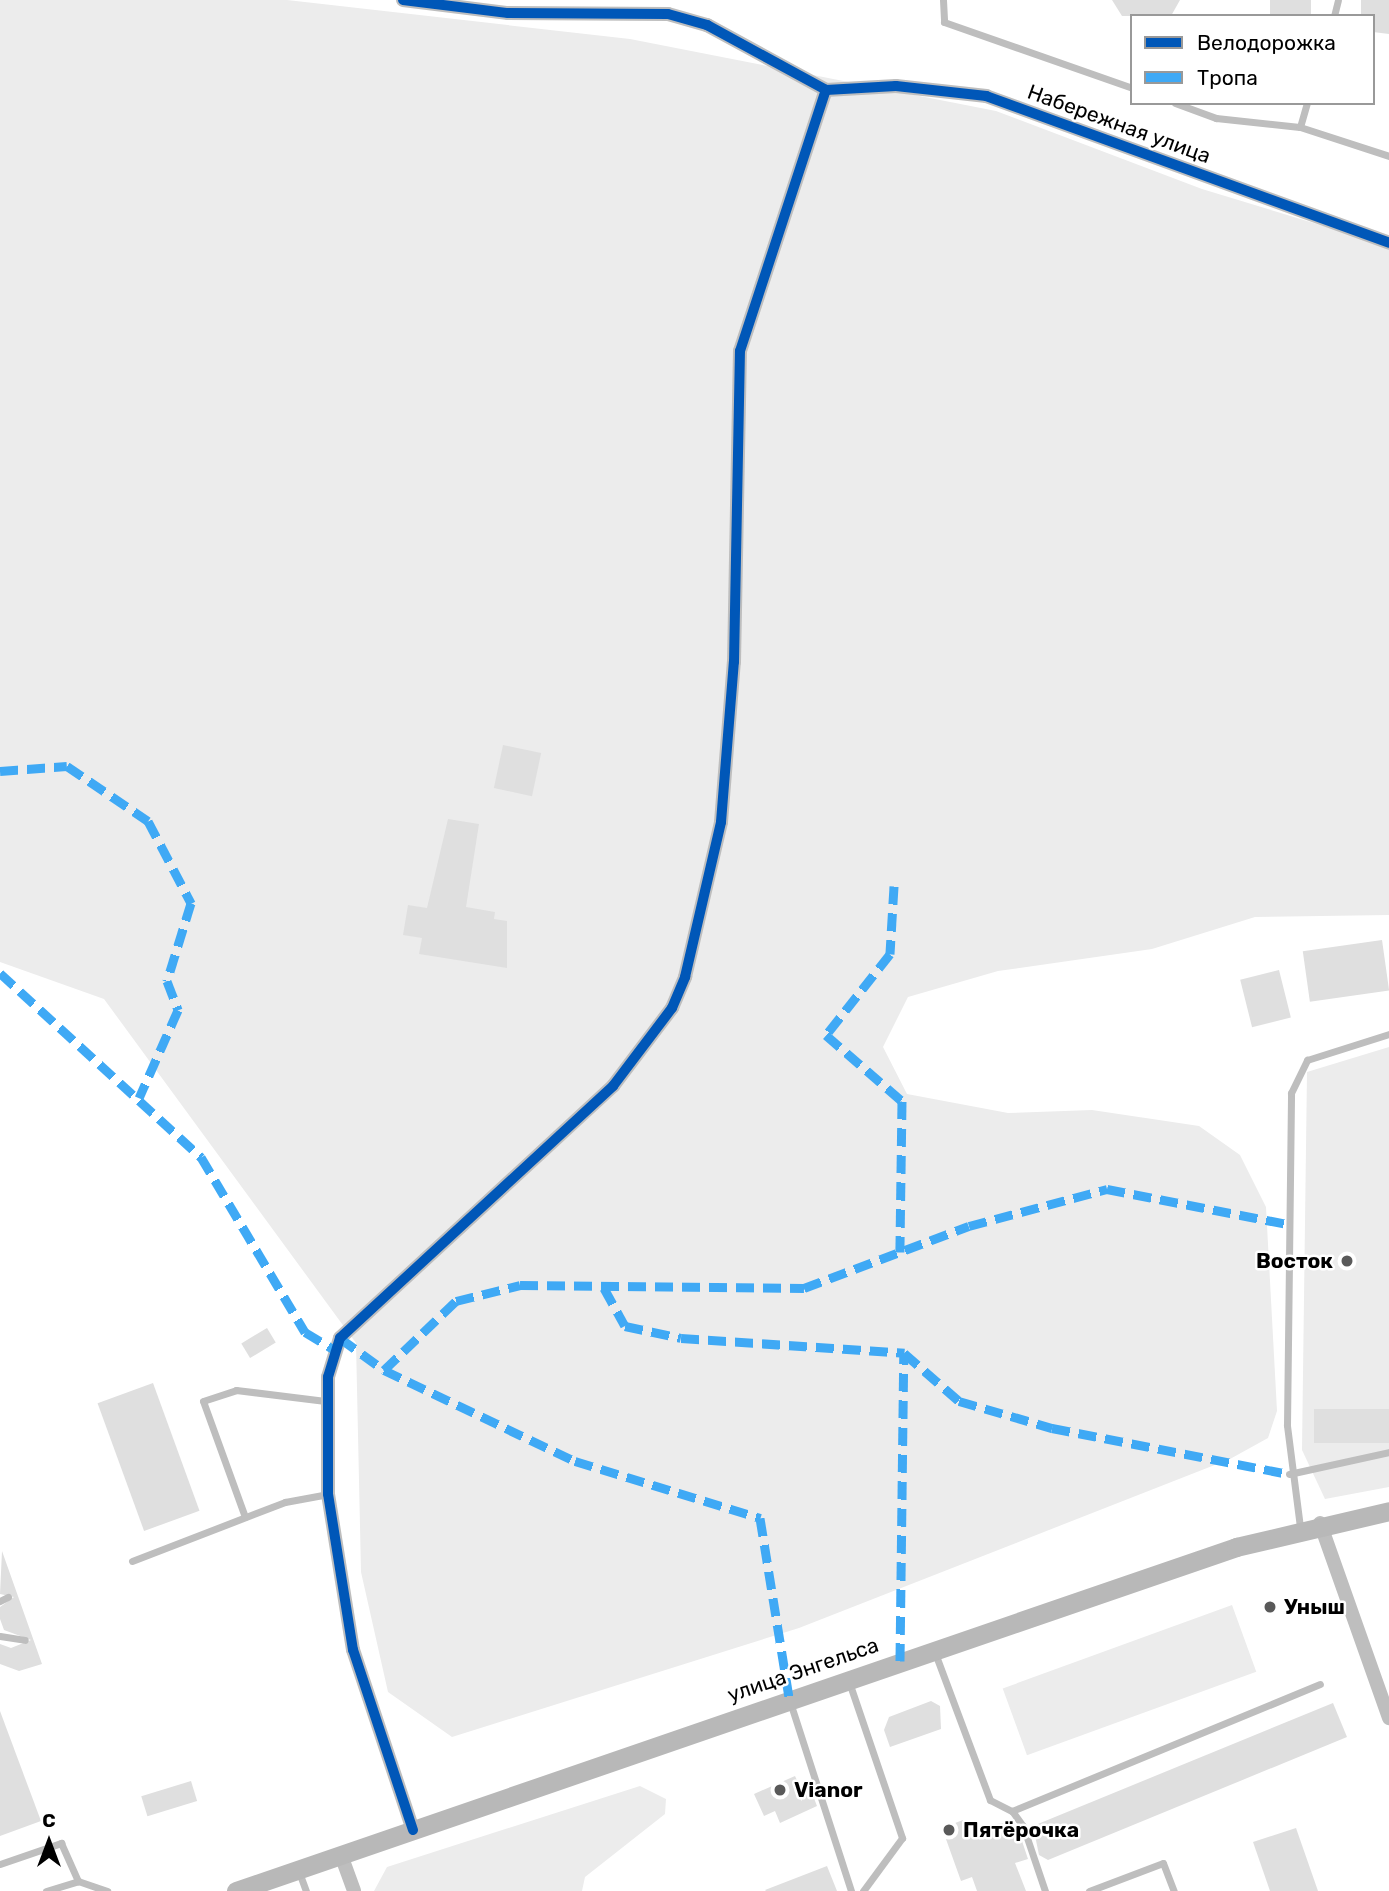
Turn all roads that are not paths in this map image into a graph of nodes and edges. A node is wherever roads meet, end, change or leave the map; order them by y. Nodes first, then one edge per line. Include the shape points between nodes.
1 (403, 0) edge
2 (943, 0) edge
3 (1130, 87) edge
4 (826, 90) junction
5 (1180, 105) edge
6 (1306, 105) edge
7 (1300, 127) junction
8 (1389, 156) edge
9 (1389, 243) edge
10 (1389, 1034) edge
11 (325, 1401) junction
12 (1389, 1452) edge
13 (1289, 1474) junction
14 (328, 1494) junction
15 (1389, 1511) edge
16 (245, 1517) junction
17 (1320, 1523) junction
18 (1300, 1527) junction
19 (132, 1561) dead end
20 (0, 1636) edge
21 (25, 1640) dead end
22 (934, 1650) junction
23 (848, 1679) junction
24 (1320, 1684) dead end
25 (789, 1698) junction
26 (1389, 1718) edge
27 (1012, 1811) junction
28 (413, 1830) junction
29 (341, 1855) junction
30 (0, 1864) edge
31 (298, 1870) junction
32 (78, 1881) junction
33 (259, 1887) edge
34 (46, 1891) edge
35 (107, 1891) edge
36 (236, 1891) edge
37 (306, 1891) edge
38 (354, 1891) edge
39 (851, 1891) edge
40 (863, 1891) edge
41 (1045, 1891) edge
42 (1089, 1891) edge
43 (1174, 1891) edge

1 - 4 street via 508,13 668,14 707,25
2 - 3 lane via 944,22
4 - 9 street, Набережная улица via 896,86 986,96
4 - 11 street via 740,351 734,662 722,822 685,977 672,1008 613,1086 340,1338
5 - 7 lane via 1216,118
6 - 7 lane
7 - 8 lane
10 - 13 lane via 1307,1060 1291,1093
11 - 14 street
11 - 16 lane via 236,1390 203,1401
12 - 13 lane
13 - 18 lane
14 - 16 lane
14 - 28 street via 353,1650
15 - 17 main road, улица Энгельса
16 - 19 lane
17 - 18 main road, улица Энгельса
17 - 26 street
18 - 22 main road, улица Энгельса
20 - 21 lane
22 - 23 main road, улица Энгельса
22 - 27 lane via 990,1800
23 - 25 main road, улица Энгельса
23 - 40 lane via 902,1838
24 - 27 lane
25 - 28 main road, улица Энгельса
25 - 39 lane
27 - 41 lane
28 - 29 main road, улица Энгельса
29 - 31 main road, улица Энгельса
29 - 38 street
30 - 32 lane via 61,1843
31 - 33 main road, улица Энгельса
31 - 37 lane
32 - 34 lane
32 - 35 lane
33 - 36 main road, улица Энгельса
42 - 43 lane via 1163,1863

